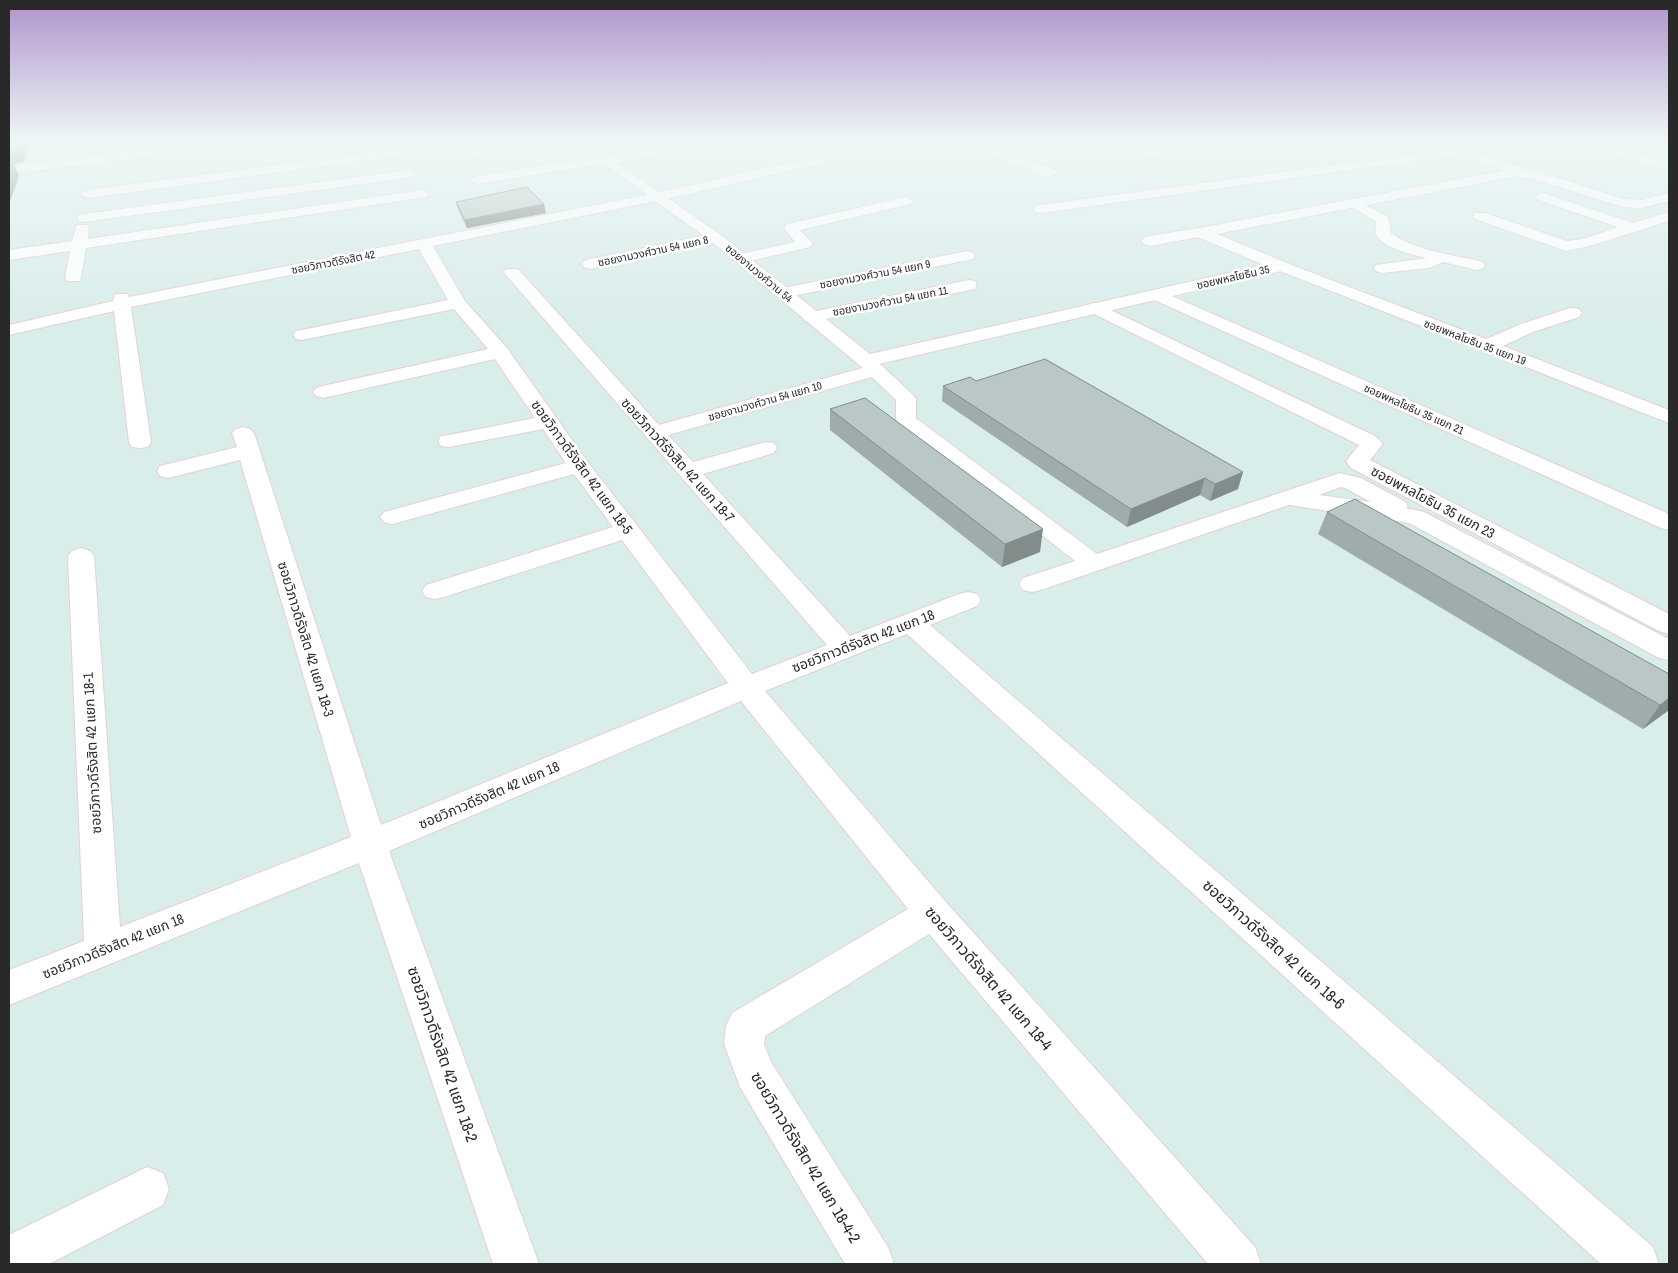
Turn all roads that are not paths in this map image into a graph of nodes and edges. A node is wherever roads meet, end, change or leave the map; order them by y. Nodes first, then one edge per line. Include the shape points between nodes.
1 (87, 200) edge
2 (214, 200) edge
3 (404, 200) edge
4 (640, 200) edge
5 (662, 200) edge
6 (1109, 200) edge
7 (1368, 200) edge
8 (1553, 200) edge
9 (1617, 200) edge
10 (1655, 200) edge
11 (906, 201) dead end
12 (1354, 203) junction
13 (1632, 204) junction
14 (1041, 210) dead end
15 (276, 216) junction
16 (1480, 216) dead end
17 (1668, 217) edge
18 (84, 218) junction
19 (1634, 228) junction
20 (281, 231) dead end
21 (1200, 233) junction
22 (716, 238) junction
23 (1149, 241) dead end
24 (424, 244) junction
25 (79, 245) junction
26 (9, 255) edge
27 (1438, 255) junction
28 (967, 256) dead end
29 (741, 258) junction
30 (76, 261) junction
31 (57, 264) dead end
32 (590, 264) dead end
33 (1477, 265) dead end
34 (1281, 266) junction
35 (1382, 268) dead end
36 (512, 272) dead end
37 (73, 278) dead end
38 (969, 285) dead end
39 (783, 293) junction
40 (1158, 295) junction
41 (121, 301) junction
42 (458, 303) junction
43 (1096, 308) junction
44 (1572, 313) dead end
45 (811, 317) junction
46 (9, 330) edge
47 (302, 335) dead end
48 (1487, 346) junction
49 (500, 352) junction
50 (871, 366) junction
51 (323, 392) dead end
52 (1669, 417) edge
53 (549, 420) junction
54 (654, 433) junction
55 (449, 441) dead end
56 (140, 442) dead end
57 (766, 448) dead end
58 (580, 466) junction
59 (168, 471) dead end
60 (688, 471) junction
61 (392, 517) dead end
62 (1669, 523) edge
63 (628, 530) junction
64 (81, 556) dead end
65 (1092, 564) junction
66 (1032, 584) dead end
67 (435, 590) dead end
68 (968, 600) dead end
69 (911, 623) junction
70 (1669, 625) edge
71 (844, 647) junction
72 (1669, 651) edge
73 (746, 687) junction
74 (370, 844) junction
75 (932, 913) junction
76 (103, 950) junction
77 (9, 988) edge
78 (147, 1189) dead end
79 (9, 1260) edge
80 (516, 1264) edge
81 (871, 1264) edge
82 (1238, 1264) edge
83 (1636, 1264) edge

1 - 18 street
2 - 18 street
3 - 15 street
4 - 24 street, ซอยวิภาวดีรังสิต 42
5 - 22 street, ซอยงามวงศ์วาน 54
6 - 14 street
7 - 12 street
8 - 19 street
9 - 13 street
10 - 13 street
11 - 29 street via 792,227 805,244
12 - 21 street
12 - 27 street via 1383,220 1384,235 1388,238
13 - 17 street
15 - 20 street
15 - 25 street via 209,233
16 - 19 street via 1566,246
17 - 19 street
18 - 25 street
21 - 23 street
21 - 34 street, ซอยพหลโยธิน 35
22 - 29 street, ซอยงามวงศ์วาน 54
22 - 32 street, ซอยงามวงศ์วาน 54 แยก 8
24 - 41 street, ซอยวิภาวดีรังสิต 42
24 - 42 street, ซอยวิภาวดีรังสิต 42 แยก 18-5
25 - 26 street
25 - 30 street
27 - 33 street
27 - 35 street via 1439,258 1429,263
28 - 39 street, ซอยงามวงศ์วาน 54 แยก 9
29 - 39 street, ซอยงามวงศ์วาน 54
30 - 31 street
30 - 37 street
34 - 40 street, ซอยพหลโยธิน 35
34 - 48 street, ซอยพหลโยธิน 35 แยก 19
36 - 54 street, ซอยวิภาวดีรังสิต 42 แยก 18-7
38 - 45 street, ซอยงามวงศ์วาน 54 แยก 11
39 - 45 street, ซอยงามวงศ์วาน 54
40 - 43 street, ซอยพหลโยธิน 35
40 - 62 street, ซอยพหลโยธิน 35 แยก 21
41 - 46 street, ซอยวิภาวดีรังสิต 42
41 - 56 street
42 - 47 street
42 - 49 street, ซอยวิภาวดีรังสิต 42 แยก 18-5
43 - 50 street, ซอยพหลโยธิน 35
43 - 70 street, ซอยพหลโยธิน 35 แยก 23 via 1368,441 1372,444 1357,461 1359,463
44 - 48 street
45 - 50 street, ซอยงามวงศ์วาน 54
48 - 52 street, ซอยพหลโยธิน 35 แยก 19
49 - 51 street
49 - 53 street, ซอยวิภาวดีรังสิต 42 แยก 18-5
50 - 54 street, ซอยงามวงศ์วาน 54 แยก 10
50 - 65 street, ซอยงามวงศ์วาน 54 via 906,399 906,420
53 - 55 street
53 - 58 street, ซอยวิภาวดีรังสิต 42 แยก 18-5
54 - 60 street, ซอยวิภาวดีรังสิต 42 แยก 18-7
57 - 60 street
58 - 61 street
58 - 63 street, ซอยวิภาวดีรังสิต 42 แยก 18-5
59 - 74 street, ซอยวิภาวดีรังสิต 42 แยก 18-3 via 245,442
60 - 71 street, ซอยวิภาวดีรังสิต 42 แยก 18-7
63 - 67 street
63 - 73 street, ซอยวิภาวดีรังสิต 42 แยก 18-5
64 - 76 street, ซอยวิภาวดีรังสิต 42 แยก 18-1
65 - 66 street
65 - 72 street via 1290,498 1371,508 1416,517
68 - 69 street, ซอยวิภาวดีรังสิต 42 แยก 18
69 - 71 street, ซอยวิภาวดีรังสิต 42 แยก 18
69 - 83 street, ซอยวิภาวดีรังสิต 42 แยก 18-6
71 - 73 street, ซอยวิภาวดีรังสิต 42 แยก 18
73 - 74 street, ซอยวิภาวดีรังสิต 42 แยก 18
73 - 75 street, ซอยวิภาวดีรังสิต 42 แยก 18-4
74 - 76 street, ซอยวิภาวดีรังสิต 42 แยก 18
74 - 80 street, ซอยวิภาวดีรังสิต 42 แยก 18-2
75 - 81 street, ซอยวิภาวดีรังสิต 42 แยก 18-4-2 via 746,1026 744,1044 754,1073
75 - 82 street, ซอยวิภาวดีรังสิต 42 แยก 18-4
76 - 77 street, ซอยวิภาวดีรังสิต 42 แยก 18
78 - 79 street

